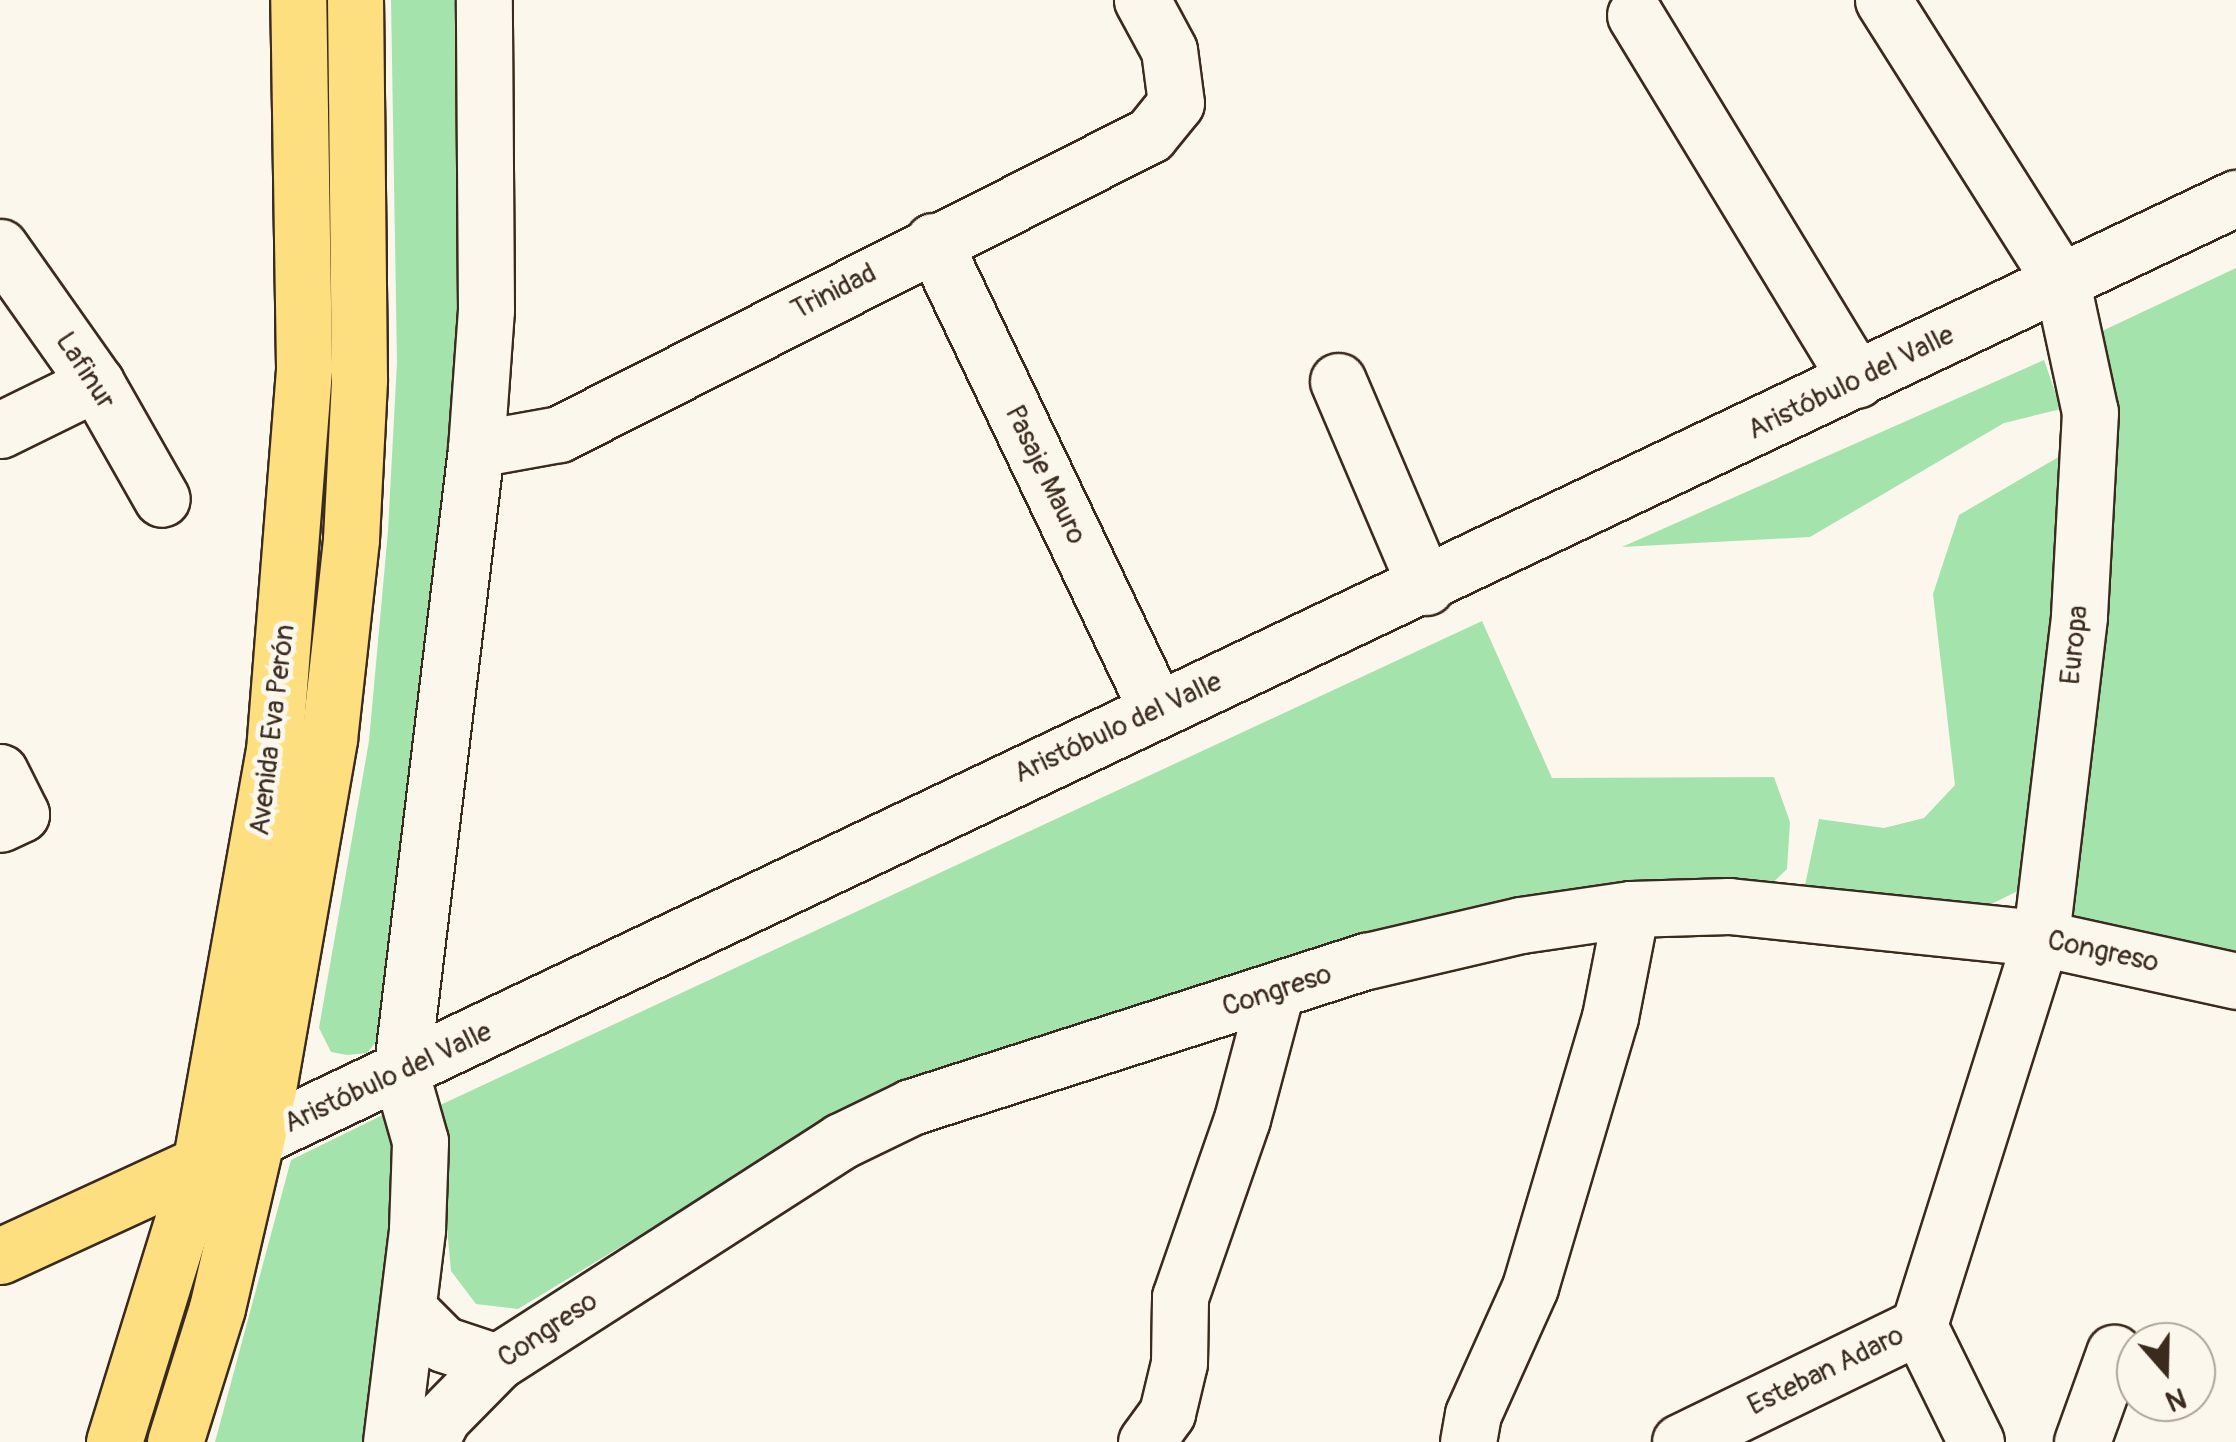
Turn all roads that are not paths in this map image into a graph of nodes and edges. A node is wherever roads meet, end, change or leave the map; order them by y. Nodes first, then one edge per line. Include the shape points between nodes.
1 (298, 0) edge
2 (355, 0) edge
3 (484, 0) edge
4 (1142, 0) edge
5 (1882, 0) edge
6 (1635, 15) dead end
7 (2236, 198) edge
8 (933, 241) junction
9 (0, 247) edge
10 (2062, 283) junction
11 (1857, 380) junction
12 (1338, 381) dead end
13 (96, 384) junction
14 (0, 430) edge
15 (476, 449) junction
16 (162, 499) dead end
17 (1426, 587) junction
18 (1156, 708) junction
19 (1631, 909) junction
20 (2041, 938) junction
21 (2236, 981) edge
22 (1276, 991) junction
23 (401, 1074) junction
24 (257, 1138) junction
25 (200, 1165) junction
26 (0, 1256) edge
27 (408, 1310) junction
28 (1919, 1326) junction
29 (2114, 1353) dead end
30 (497, 1362) junction
31 (114, 1442) edge
32 (176, 1442) edge
33 (391, 1442) edge
34 (430, 1442) edge
35 (1146, 1442) edge
36 (1468, 1442) edge
37 (1680, 1442) edge
38 (1976, 1442) edge
39 (2082, 1442) edge

1 - 25 main road, Avenida Eva Perón via 304,366 292,559 274,751
2 - 24 main road, Avenida Eva Perón via 359,379 351,540 302,925
3 - 15 street via 486,310
4 - 8 street, Trinidad via 1168,50 1176,103 1150,135
5 - 10 street, Europa
6 - 11 street
7 - 10 street, Aristóbulo del Valle
8 - 15 street, Trinidad via 560,434
8 - 18 street, Pasaje Mauro
9 - 13 street, Lafinur
10 - 11 street, Aristóbulo del Valle
10 - 20 street, Europa via 2090,412 2079,618
11 - 17 street, Aristóbulo del Valle
12 - 17 street
13 - 14 street
13 - 16 street, Lafinur
15 - 23 street
17 - 18 street, Aristóbulo del Valle
18 - 23 street, Aristóbulo del Valle
19 - 20 street, Congreso via 1729,906
19 - 22 street, Congreso via 1521,925
19 - 36 street via 1610,1017 1536,1269 1473,1414
20 - 21 street, Congreso
20 - 28 street, Europa
22 - 30 street, Congreso via 911,1107 841,1141
22 - 35 street via 1242,1118 1180,1297 1178,1362 1167,1413
23 - 24 street, Aristóbulo del Valle
23 - 27 street via 420,1141
24 - 25 main road, Aristóbulo del Valle
24 - 32 main road, Avenida Eva Perón via 217,1308
25 - 26 main road, Aristóbulo del Valle
25 - 31 main road, Avenida Eva Perón
27 - 30 street via 443,1344
27 - 33 street
28 - 37 street, Esteban Adaro
28 - 38 street
29 - 39 street
30 - 34 street, Congreso via 442,1418

